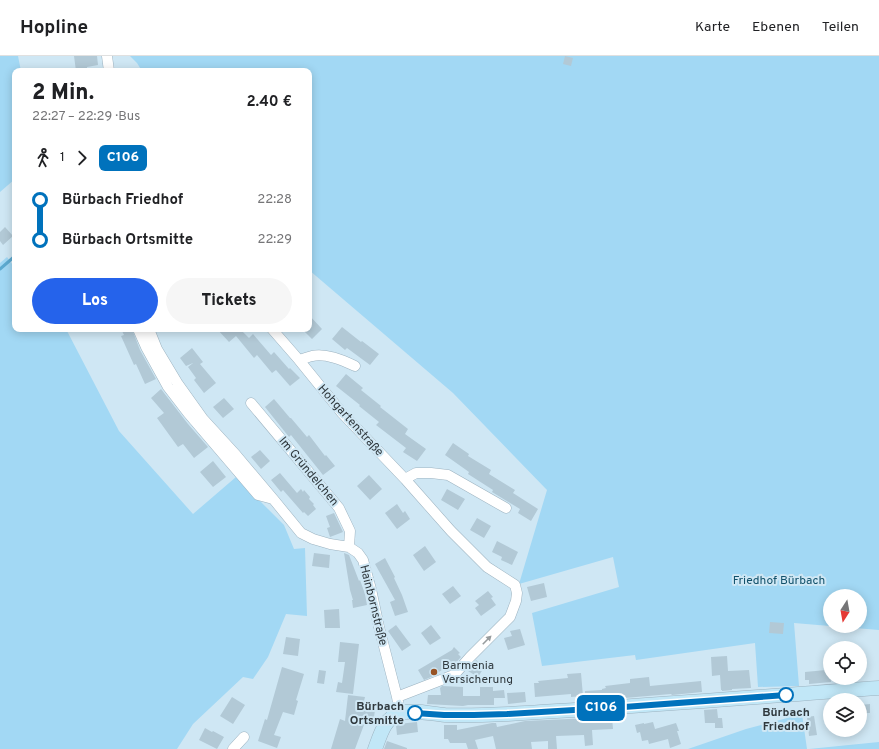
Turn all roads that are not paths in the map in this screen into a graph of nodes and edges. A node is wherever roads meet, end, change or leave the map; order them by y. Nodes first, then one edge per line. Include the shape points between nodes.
1 (107, 56) edge
2 (109, 68) edge
3 (139, 332) edge
4 (149, 332) edge
5 (275, 332) edge
6 (299, 360) junction
7 (355, 366) dead end
8 (251, 403) dead end
9 (405, 479) junction
10 (274, 500) junction
11 (506, 508) dead end
12 (349, 547) junction
13 (879, 688) edge
14 (397, 697) junction
15 (400, 713) junction
16 (244, 737) dead end
17 (233, 749) edge
18 (375, 749) edge

1 - 2 street
3 - 10 street via 168,387 188,413 258,495
4 - 10 street via 178,384 203,419
5 - 6 street, Hohgartenstraße
6 - 7 street via 325,356 341,359
6 - 9 street, Hohgartenstraße via 342,413
8 - 12 street, Im Gründelchen via 340,508 350,531
9 - 11 street via 416,473 448,475
14 -> 9 street, Hohgartenstraße via 454,675 510,616 517,593 516,585 487,567
10 - 12 street via 300,533 330,544
12 - 14 street, Hainbornstraße via 364,560
13 - 15 street via 507,714
14 - 15 street, Hainbornstraße
15 - 18 street via 388,720
16 - 17 street

